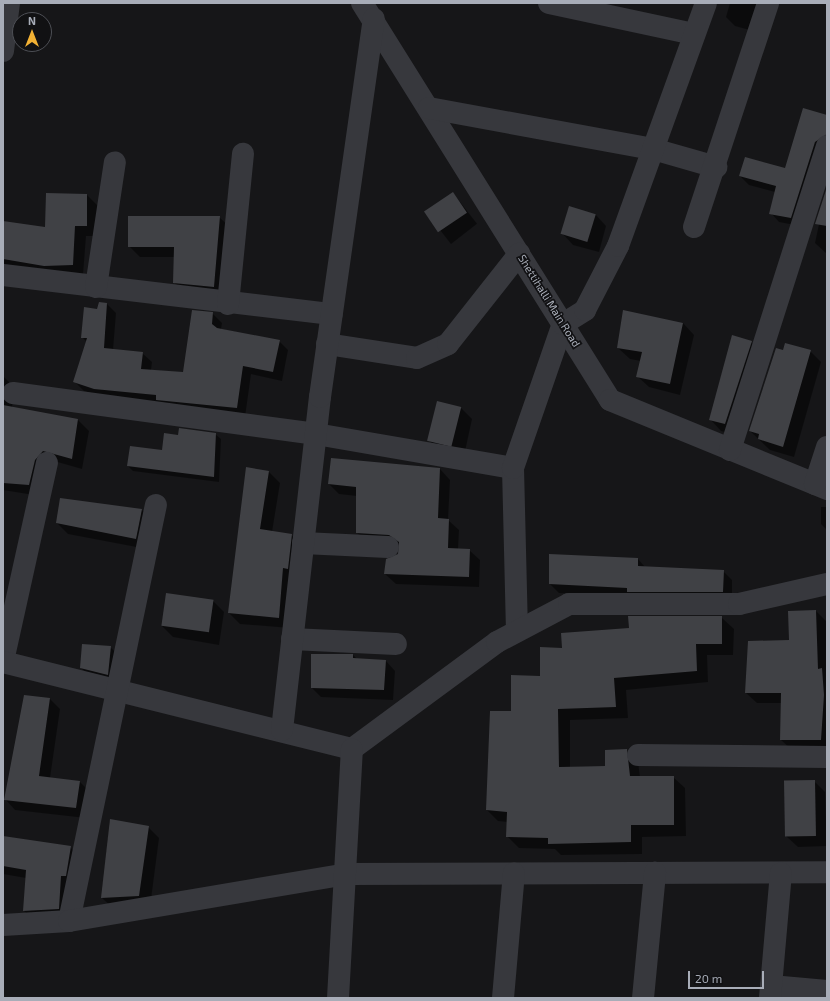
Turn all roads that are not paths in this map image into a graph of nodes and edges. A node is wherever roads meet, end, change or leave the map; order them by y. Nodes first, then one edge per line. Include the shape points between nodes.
1 (8, 3) edge
2 (550, 3) edge
3 (706, 3) edge
4 (768, 3) edge
5 (368, 11) edge
6 (694, 34) junction
7 (3, 51) edge
8 (429, 108) junction
9 (827, 146) edge
10 (653, 149) junction
11 (243, 154) dead end
12 (114, 162) dead end
13 (716, 167) junction
14 (694, 227) dead end
15 (519, 254) junction
16 (3, 276) edge
17 (96, 287) junction
18 (228, 304) junction
19 (332, 314) junction
20 (563, 324) junction
21 (327, 344) junction
22 (13, 392) dead end
23 (316, 434) junction
24 (827, 447) edge
25 (730, 450) junction
26 (47, 463) dead end
27 (513, 468) junction
28 (821, 487) edge
29 (156, 505) dead end
30 (303, 542) junction
31 (388, 547) dead end
32 (827, 584) edge
33 (517, 631) junction
34 (292, 639) junction
35 (396, 644) dead end
36 (3, 662) edge
37 (117, 690) junction
38 (282, 730) junction
39 (352, 749) junction
40 (638, 756) dead end
41 (827, 757) edge
42 (827, 872) edge
43 (514, 873) junction
44 (655, 873) junction
45 (781, 873) junction
46 (348, 874) junction
47 (69, 921) junction
48 (3, 925) edge
49 (827, 991) edge
50 (770, 992) edge
51 (338, 998) edge
52 (503, 998) edge
53 (643, 998) edge

1 - 7 street
2 - 6 street
3 - 6 street
4 - 13 street
5 - 8 street, Shettihalli Main Road
5 - 19 street
6 - 10 street
8 - 10 street
8 - 15 street, Shettihalli Main Road
9 - 25 street
10 - 13 street
10 - 20 street via 611,259 585,310
11 - 18 street
12 - 17 street
13 - 14 street
15 - 20 street, Shettihalli Main Road
15 - 21 street via 448,344 417,358
16 - 17 street
17 - 18 street
18 - 19 street
19 - 21 street
20 - 25 street, Shettihalli Main Road via 610,400
20 - 27 street
21 - 23 street
22 - 23 street
23 - 27 street
23 - 30 street
24 - 28 street
25 - 28 street, Shettihalli Main Road
26 - 36 street
27 - 33 street
29 - 37 street
30 - 31 street
30 - 34 street
32 - 33 street via 739,604 569,604
33 - 39 street via 497,642
34 - 35 street
34 - 38 street
36 - 37 street
37 - 38 street
37 - 47 street
38 - 39 street
39 - 46 street
40 - 41 street
42 - 45 street
43 - 44 street
43 - 46 street
43 - 52 street
44 - 45 street
44 - 53 street
45 - 50 street
46 - 47 street
46 - 51 street
47 - 48 street
49 - 50 street

